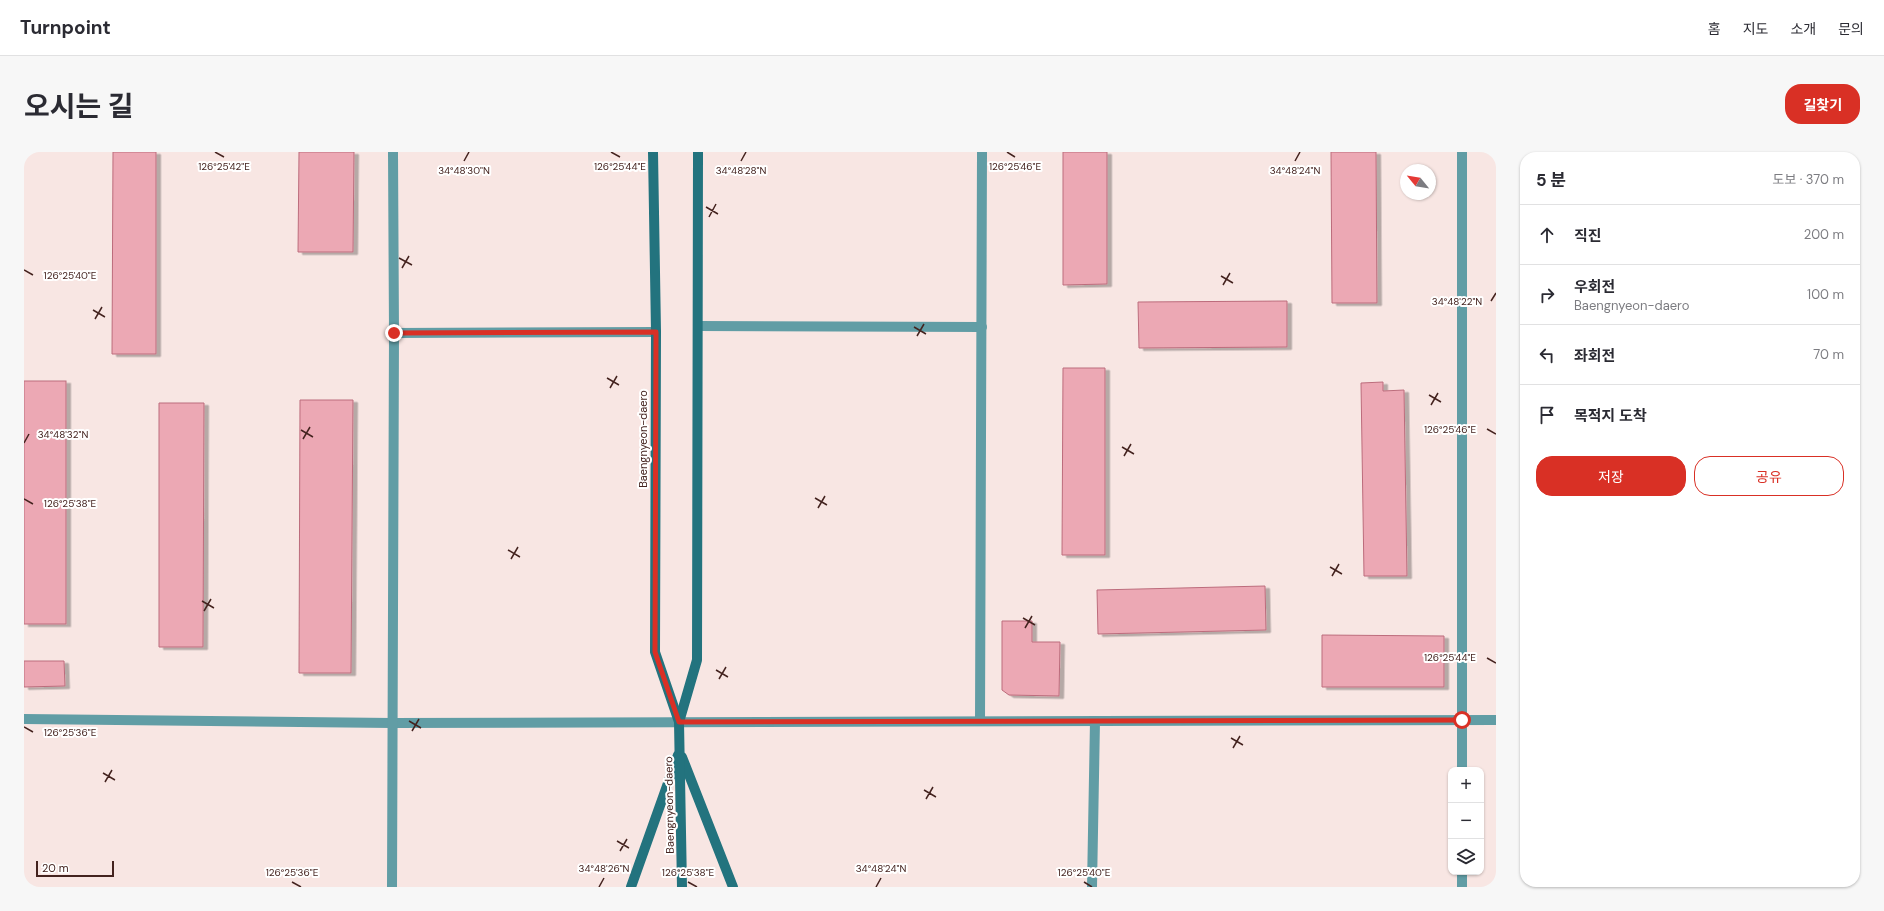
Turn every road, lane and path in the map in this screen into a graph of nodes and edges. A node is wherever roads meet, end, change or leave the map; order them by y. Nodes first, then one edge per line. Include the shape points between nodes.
1 (393, 152) edge
2 (653, 152) edge
3 (698, 152) edge
4 (982, 152) edge
5 (1462, 152) edge
6 (698, 326) junction
7 (982, 327) junction
8 (656, 332) junction
9 (394, 333) junction
10 (24, 720) edge
11 (1462, 720) junction
12 (1496, 720) edge
13 (980, 721) junction
14 (1095, 721) junction
15 (679, 722) junction
16 (392, 723) junction
17 (680, 750) junction
18 (1462, 767) edge
19 (1462, 875) edge
20 (392, 887) edge
21 (631, 887) edge
22 (682, 887) edge
23 (733, 887) edge
24 (1092, 887) edge
25 (1462, 887) edge

1 - 9 street
2 - 8 street, Baengnyeon-daero
3 - 6 street, Baengnyeon-daero
4 - 7 street
5 - 11 street
6 - 7 street
6 - 15 street, Baengnyeon-daero via 697,660
7 - 13 street
8 - 9 street
8 - 15 street, Baengnyeon-daero via 655,652
9 - 16 street
10 - 16 street
11 - 12 street
11 - 14 street
11 - 18 street
13 - 14 street
13 - 15 street
14 - 24 street
15 - 16 street
15 - 17 street, Baengnyeon-daero
16 - 20 street
17 - 21 street
17 - 22 street, Baengnyeon-daero
17 - 23 street
19 - 25 street

